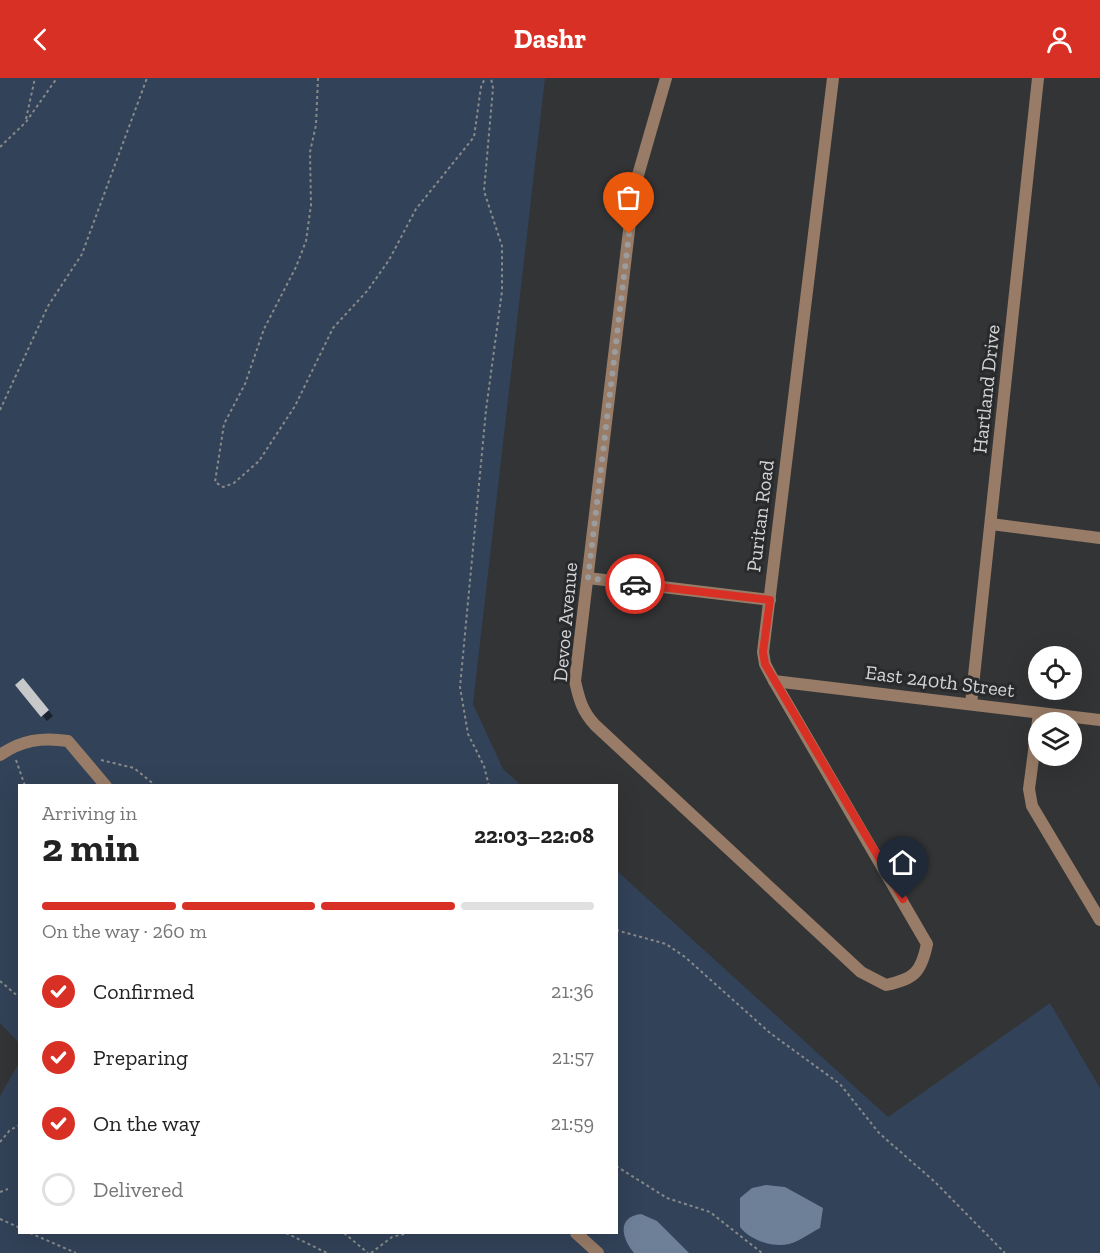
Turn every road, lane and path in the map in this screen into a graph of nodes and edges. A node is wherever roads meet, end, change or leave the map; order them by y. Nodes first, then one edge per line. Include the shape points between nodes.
1 (35, 78) edge
2 (57, 78) edge
3 (147, 78) edge
4 (318, 78) edge
5 (485, 78) edge
6 (490, 78) edge
7 (666, 78) edge
8 (833, 78) edge
9 (1038, 78) edge
10 (26, 122) junction
11 (0, 147) edge
12 (0, 410) edge
13 (991, 524) junction
14 (1100, 538) edge
15 (588, 578) junction
16 (770, 600) junction
17 (774, 681) junction
18 (971, 704) junction
19 (1031, 712) edge
20 (1082, 718) edge
21 (1100, 720) edge
22 (0, 755) edge
23 (15, 758) dead end
24 (95, 760) dead end
25 (1032, 766) edge
26 (24, 784) edge
27 (104, 784) edge
28 (154, 784) edge
29 (488, 784) edge
30 (915, 920) joint
31 (1100, 920) edge
32 (618, 931) edge
33 (0, 981) edge
34 (18, 996) edge
35 (18, 1126) edge
36 (0, 1142) edge
37 (618, 1167) edge
38 (8, 1189) dead end
39 (0, 1192) edge
40 (0, 1219) edge
41 (18, 1227) edge
42 (32, 1234) edge
43 (288, 1234) edge
44 (345, 1234) edge
45 (405, 1234) edge
46 (577, 1234) edge
47 (76, 1253) edge
48 (327, 1253) edge
49 (369, 1253) edge
50 (598, 1253) edge
51 (762, 1253) edge
52 (1005, 1253) edge

1 - 10 path
2 - 10 path
3 - 12 path via 82,254 48,306
4 - 5 path via 306,241 224,424 215,482 223,487 234,483 259,461 295,406 333,328 369,290 416,209 474,136
6 - 29 path via 493,88 484,191 502,246 502,291 486,410 460,687 468,734
7 - 15 street, Devoe Avenue via 634,189
8 - 16 street, Puritan Road
9 - 13 street, Hartland Drive
10 - 11 path
13 - 14 street
13 - 18 street, Hartland Drive
15 - 16 street
15 - 30 street, Devoe Avenue via 575,681 583,712 594,725 876,982 886,985 915,975 927,944
16 - 17 street, Puritan Road via 763,652
17 - 18 street, East 240th Street
17 - 30 street, Puritan Road
18 - 19 street, East 240th Street
20 - 21 street, East 240th Street
22 - 27 street via 14,746 44,738 68,741
23 - 26 path
24 - 28 path via 116,761 134,768
25 - 31 street via 1032,806
32 - 52 path via 666,944 685,957 770,1033 840,1084 879,1133 935,1182
33 - 34 path
35 - 36 path
37 - 51 path via 667,1198 710,1212
38 - 39 path
40 - 41 path
42 - 47 path
43 - 48 path
44 - 49 path
45 - 49 path via 386,1240
46 - 50 street

